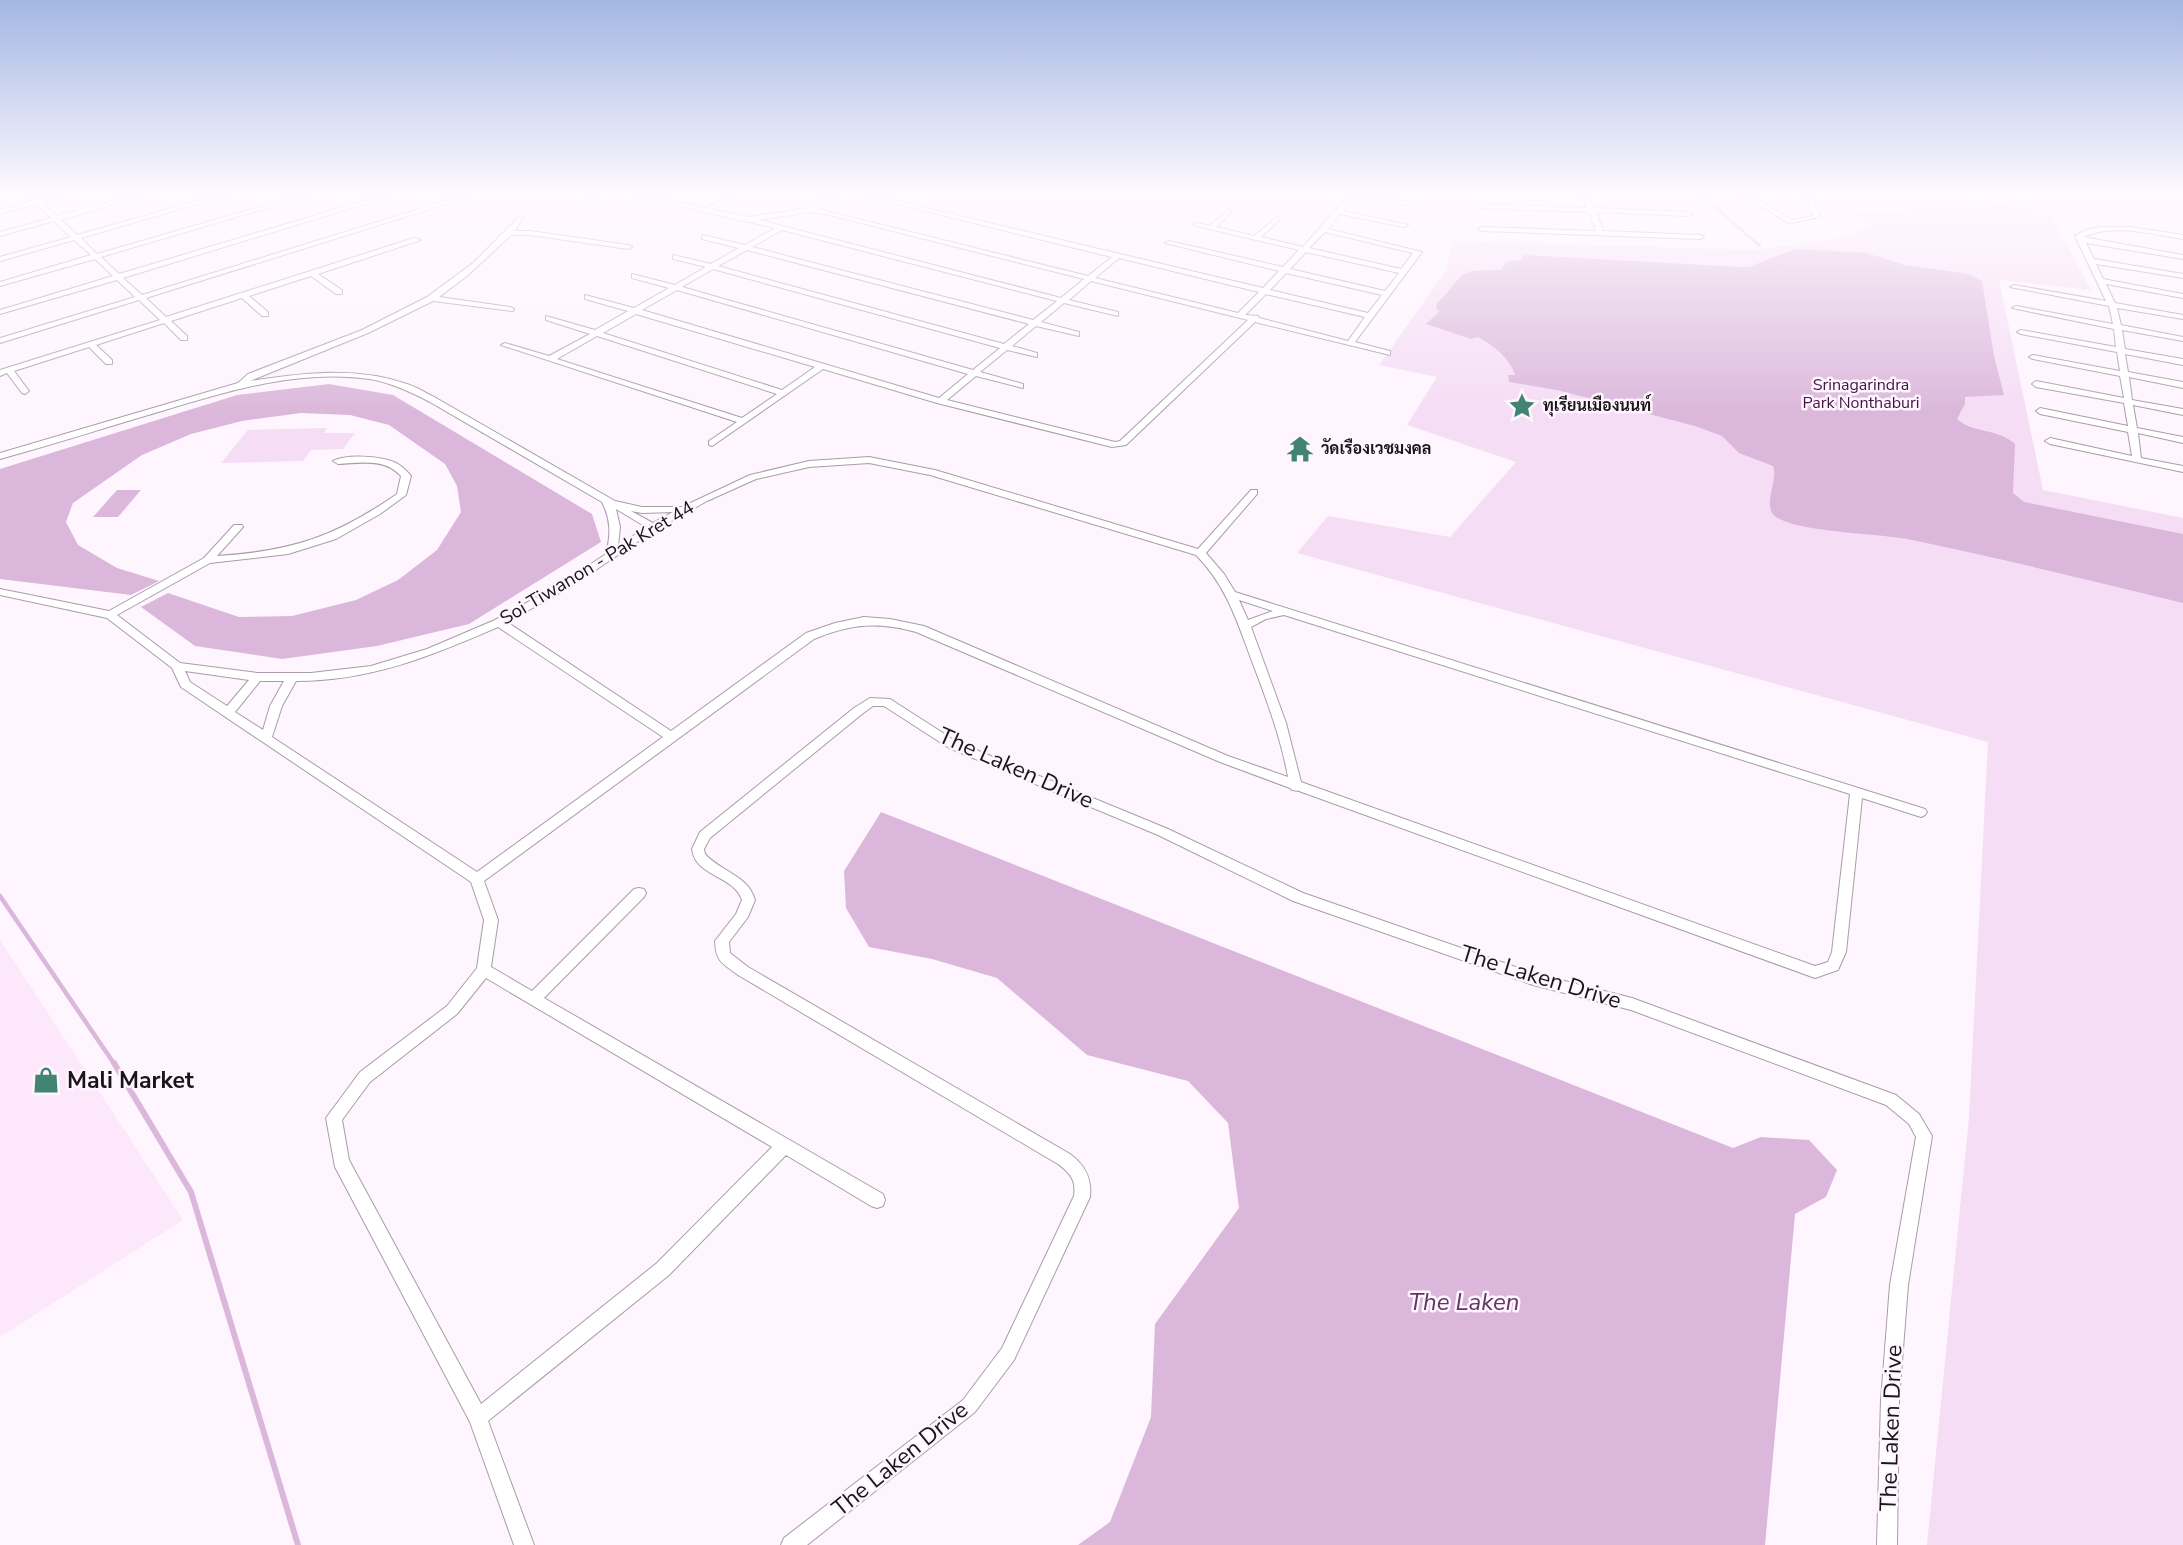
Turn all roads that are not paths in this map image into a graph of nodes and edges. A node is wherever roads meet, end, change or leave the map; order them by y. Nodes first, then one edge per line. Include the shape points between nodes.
1 (57, 268) edge
2 (109, 268) edge
3 (145, 268) edge
4 (238, 268) edge
5 (327, 268) edge
6 (471, 268) edge
7 (710, 268) edge
8 (716, 268) edge
9 (826, 268) edge
10 (937, 268) edge
11 (1054, 268) edge
12 (1102, 268) edge
13 (1166, 268) edge
14 (1278, 268) edge
15 (1387, 268) edge
16 (1407, 268) edge
17 (2096, 268) edge
18 (2135, 268) edge
19 (1286, 270) junction
20 (1404, 272) junction
21 (312, 273) junction
22 (118, 276) junction
23 (635, 276) dead end
24 (2183, 276) edge
25 (1091, 277) junction
26 (2103, 281) junction
27 (0, 284) edge
28 (2014, 287) dead end
29 (675, 288) junction
30 (339, 292) dead end
31 (1266, 292) junction
32 (1388, 294) junction
33 (243, 295) junction
34 (2183, 296) edge
35 (588, 297) dead end
36 (141, 298) junction
37 (431, 298) junction
38 (1062, 300) junction
39 (2112, 303) junction
40 (2016, 308) dead end
41 (510, 309) dead end
42 (635, 311) junction
43 (0, 312) edge
44 (265, 314) dead end
45 (1115, 314) dead end
46 (1242, 314) junction
47 (1370, 316) junction
48 (2183, 317) edge
49 (549, 318) dead end
50 (1255, 318) junction
51 (165, 320) junction
52 (1034, 323) junction
53 (2117, 326) junction
54 (2021, 332) dead end
55 (596, 333) junction
56 (1076, 334) dead end
57 (184, 338) dead end
58 (2183, 339) edge
59 (0, 341) edge
60 (1351, 342) junction
61 (90, 344) junction
62 (505, 345) dead end
63 (1004, 347) junction
64 (328, 348) junction
65 (2120, 350) junction
66 (1387, 353) dead end
67 (1034, 355) dead end
68 (2033, 356) dead end
69 (302, 357) junction
70 (551, 359) junction
71 (109, 362) dead end
72 (2183, 362) edge
73 (822, 366) junction
74 (4, 372) edge
75 (973, 373) junction
76 (2123, 374) junction
77 (311, 375) junction
78 (284, 378) junction
79 (2036, 384) dead end
80 (239, 385) junction
81 (2183, 385) edge
82 (1020, 386) dead end
83 (25, 391) dead end
84 (783, 393) junction
85 (940, 401) junction
86 (2128, 401) junction
87 (2040, 411) dead end
88 (2183, 412) edge
89 (741, 420) junction
90 (2133, 429) junction
91 (2183, 440) edge
92 (2050, 441) dead end
93 (712, 443) dead end
94 (0, 457) edge
95 (2137, 460) junction
96 (338, 461) dead end
97 (2183, 469) edge
98 (1254, 492) dead end
99 (607, 502) junction
100 (688, 508) junction
101 (238, 527) dead end
102 (653, 527) junction
103 (1200, 553) junction
104 (611, 554) junction
105 (208, 560) junction
106 (0, 592) edge
107 (1231, 594) junction
108 (1285, 612) junction
109 (110, 615) junction
110 (499, 622) junction
111 (1244, 626) junction
112 (177, 666) junction
113 (257, 677) junction
114 (292, 677) junction
115 (228, 713) junction
116 (669, 736) junction
117 (266, 738) junction
118 (1296, 787) junction
119 (1856, 792) junction
120 (1921, 812) dead end
121 (477, 879) junction
122 (639, 893) dead end
123 (484, 970) junction
124 (533, 999) junction
125 (784, 1146) junction
126 (877, 1200) dead end
127 (478, 1418) junction
128 (524, 1545) edge
129 (791, 1545) edge
130 (1887, 1545) edge

1 - 27 street
2 - 22 street
3 - 22 street
4 - 36 street
5 - 21 street
6 - 37 street
7 - 29 street
8 - 63 street
9 - 52 street
10 - 38 street
11 - 25 street
12 - 25 street
13 - 31 street
14 - 19 street
15 - 20 street
16 - 20 street
17 - 26 street
18 - 24 street
19 - 31 street
19 - 32 street
20 - 32 street
21 - 30 street
21 - 33 street
22 - 36 street
22 - 43 street
23 - 29 street
25 - 38 street
25 - 46 street
26 - 34 street
26 - 39 street
28 - 39 street
29 - 42 street
29 - 75 street
31 - 46 street
31 - 47 street
32 - 47 street
33 - 44 street
33 - 51 street
35 - 42 street
36 - 51 street
36 - 59 street
37 - 41 street
37 - 64 street
38 - 45 street
38 - 52 street
39 - 48 street
39 - 53 street
40 - 53 street
42 - 55 street
42 - 73 street
46 - 50 street
47 - 60 street
49 - 55 street
50 - 60 street
50 - 85 street via 1119,445
51 - 57 street
51 - 61 street
52 - 56 street
52 - 63 street
53 - 58 street
53 - 65 street
54 - 65 street
55 - 70 street
55 - 84 street
60 - 66 street
61 - 71 street
61 - 74 street
62 - 70 street
63 - 67 street
63 - 75 street
64 - 69 street
64 - 77 street
65 - 72 street
65 - 76 street
68 - 76 street
69 - 78 street
69 - 80 street
70 - 89 street
73 - 84 street
73 - 85 street
74 - 83 street
75 - 82 street
75 - 85 street
76 - 81 street
76 - 86 street
77 - 78 street
77 - 99 street via 371,377 405,386
78 - 80 street
79 - 86 street
80 - 94 street
84 - 89 street
86 - 88 street
86 - 90 street
87 - 90 street
89 - 93 street
90 - 91 street
90 - 95 street
92 - 95 street
95 - 97 street
96 - 105 street via 375,460 400,467 406,476 401,495 344,533 312,546
98 - 103 street
99 - 100 street via 642,510
99 - 102 street
99 - 104 street via 617,531
100 - 102 street, Soi Tiwanon - Pak Kret 44
100 - 103 street, Soi Tiwanon - Pak Kret 44 via 753,477 783,469 869,460 932,472
101 - 105 street
102 - 104 street, Soi Tiwanon - Pak Kret 44
103 - 107 street
104 - 110 street, Soi Tiwanon - Pak Kret 44
105 - 109 street
106 - 109 street, Soi Tiwanon - Pak Kret 44
107 - 108 street
107 - 111 street
108 - 111 street
108 - 119 street
109 - 112 street, Soi Tiwanon - Pak Kret 44
110 - 114 street, Soi Tiwanon - Pak Kret 44 via 431,652 371,670
110 - 116 street
111 - 118 street via 1284,732
112 - 113 street, Soi Tiwanon - Pak Kret 44
112 - 115 street via 184,684
113 - 114 street, Soi Tiwanon - Pak Kret 44
113 - 115 street
114 - 117 street
115 - 117 street
116 - 118 street via 810,636 835,625 876,619 920,629
116 - 121 street
117 - 121 street
118 - 119 street via 1815,972 1833,966 1839,952
119 - 120 street
121 - 123 street via 491,920
122 - 124 street
123 - 124 street
123 - 127 street via 452,1010 365,1077 334,1118 341,1162
124 - 125 street
125 - 126 street
125 - 127 street via 663,1269
127 - 128 street
129 - 130 street, The Laken Drive via 969,1406 1008,1354 1085,1182 1065,1159 723,956 722,941 749,899 738,883 703,863 699,856 705,835 876,700 953,745 1163,832 1298,897 1533,979 1632,1004 1891,1100 1914,1119 1924,1136 1899,1285

